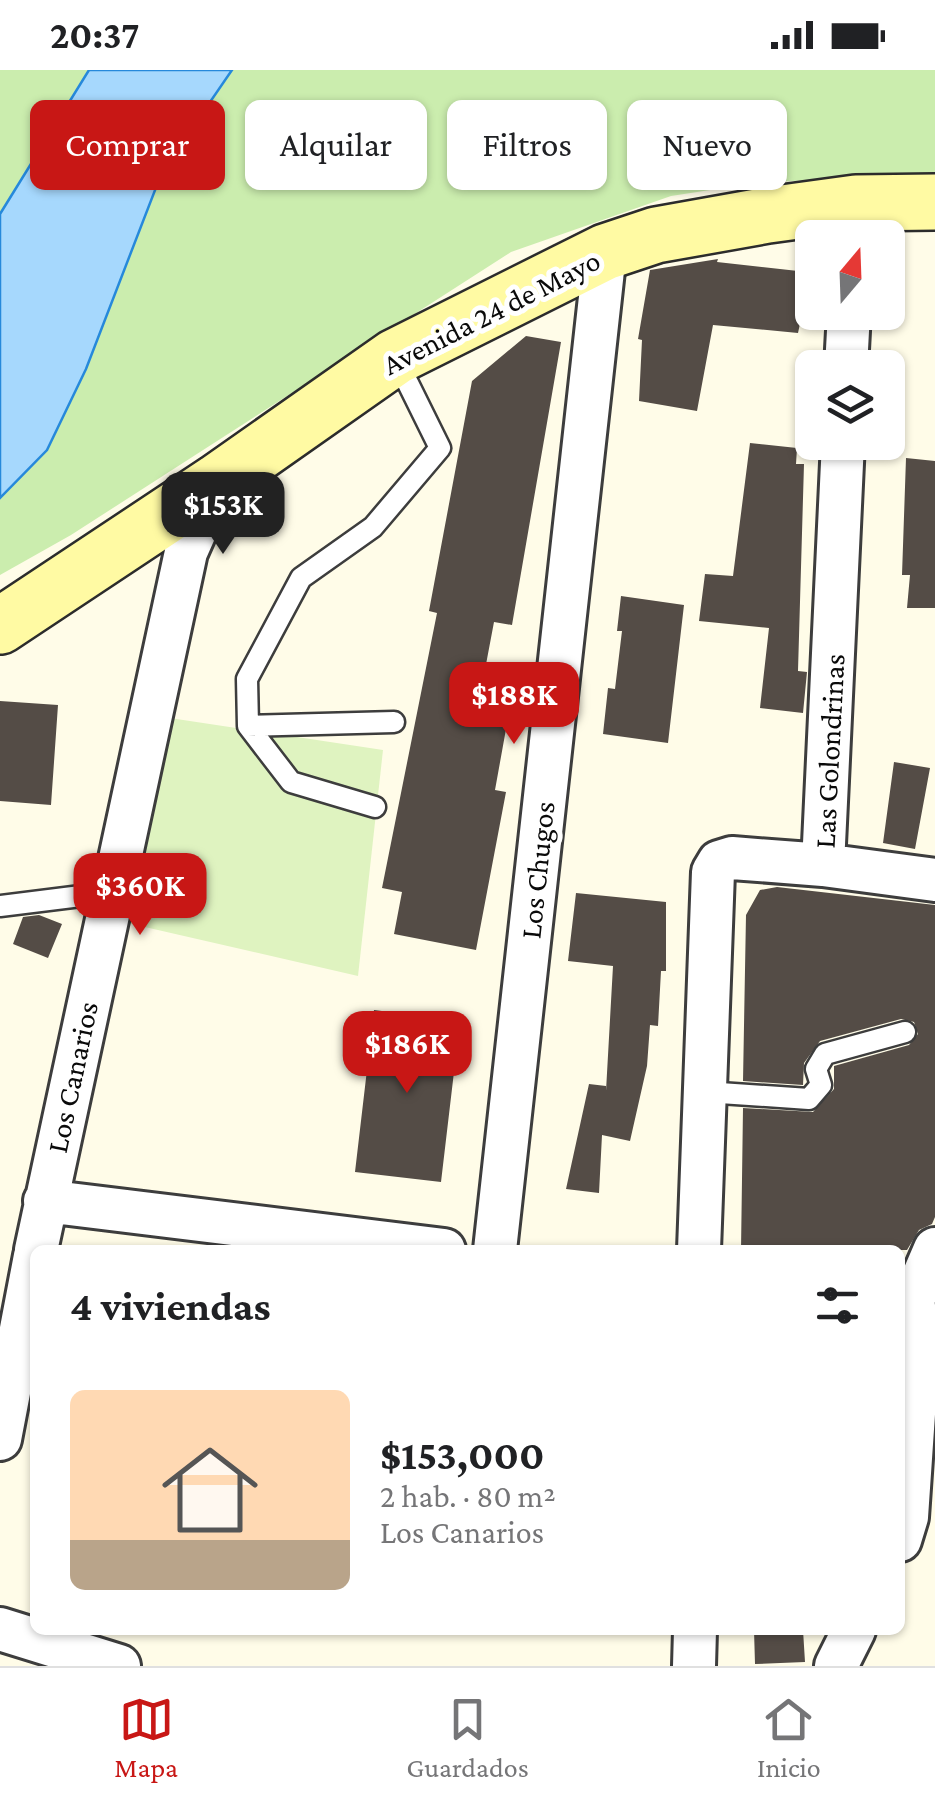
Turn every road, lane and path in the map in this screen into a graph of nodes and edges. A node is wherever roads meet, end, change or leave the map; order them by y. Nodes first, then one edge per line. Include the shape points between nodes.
1 (935, 202) edge
2 (855, 220) edge
3 (795, 225) edge
4 (604, 252) junction
5 (394, 357) junction
6 (842, 460) edge
7 (217, 482) junction
8 (132, 539) junction
9 (174, 611) junction
10 (0, 626) edge
11 (394, 722) dead end
12 (248, 726) junction
13 (375, 807) dead end
14 (823, 864) junction
15 (935, 880) edge
16 (113, 892) junction
17 (0, 906) edge
18 (905, 1032) dead end
19 (705, 1092) junction
20 (45, 1201) junction
21 (37, 1245) edge
22 (403, 1245) edge
23 (495, 1245) edge
24 (699, 1245) edge
25 (935, 1249) edge
26 (30, 1284) edge
27 (906, 1299) edge
28 (0, 1439) edge
29 (905, 1524) edge
30 (0, 1629) edge
31 (852, 1635) edge
32 (119, 1666) edge
33 (836, 1666) edge

1 - 2 main road, Avenida 24 de Mayo
3 - 4 main road, Avenida 24 de Mayo via 656,235
4 - 5 main road, Avenida 24 de Mayo
4 - 23 street, Los Chugos
5 - 7 main road, Avenida 24 de Mayo
5 - 12 lane via 440,448 373,527 301,578 247,679
6 - 14 street, Las Golondrinas
7 - 8 main road, Avenida 24 de Mayo
7 - 9 street, Los Canarios via 186,552
8 - 9 street, Los Canarios via 164,556
8 - 10 main road, Avenida 24 de Mayo
9 - 16 street, Los Canarios
11 - 12 lane
12 - 13 lane via 291,782
14 - 15 street
14 - 19 street, Las Golondrinas via 732,858 713,872
16 - 17 lane
16 - 20 street, Los Canarios
18 - 19 lane via 825,1054 816,1069 821,1086 809,1099
19 - 24 street, Las Golondrinas
20 - 21 street, Los Canarios
20 - 22 street
25 - 27 street
26 - 28 street, Los Canarios
27 - 29 street via 919,1340
30 - 32 street
31 - 33 street

